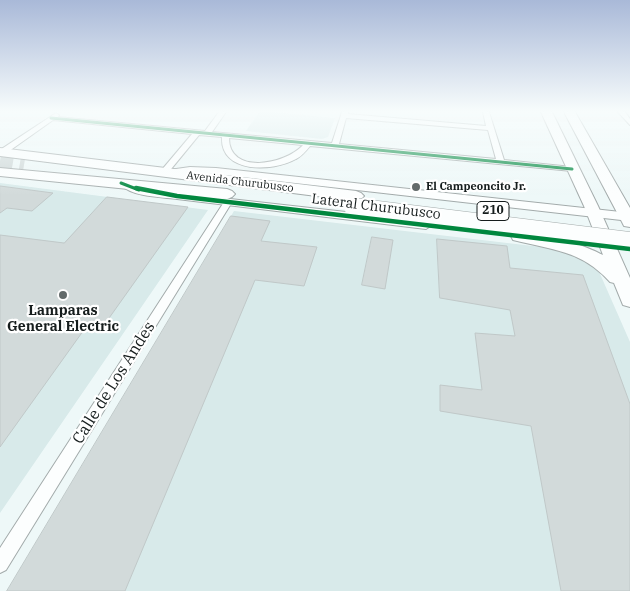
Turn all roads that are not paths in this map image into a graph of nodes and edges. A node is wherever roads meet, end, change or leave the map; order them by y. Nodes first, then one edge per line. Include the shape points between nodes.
1 (19, 140) edge
2 (192, 140) edge
3 (226, 140) edge
4 (283, 140) edge
5 (337, 140) edge
6 (494, 140) edge
7 (559, 140) edge
8 (585, 140) edge
9 (308, 142) junction
10 (335, 145) junction
11 (1, 152) edge
12 (500, 161) junction
13 (24, 165) tunnel mouth
14 (572, 168) junction
15 (251, 170) junction
16 (0, 172) edge
17 (167, 173) junction
18 (224, 197) junction
19 (617, 197) joint
20 (354, 202) junction
21 (511, 204) junction
22 (553, 208) junction
23 (593, 212) junction
24 (630, 217) edge
25 (519, 236) junction
26 (565, 241) junction
27 (630, 241) edge
28 (608, 246) junction
29 (630, 249) edge
30 (627, 294) edge
31 (0, 564) edge

1 - 11 street
2 - 17 street
3 - 15 street via 231,154
4 - 9 street
5 - 10 street
6 - 12 street
7 - 14 main road
8 - 19 main road
9 - 10 street
9 - 15 street via 292,158
10 - 12 street
11 - 17 highway, Avenida Churubusco / 210
12 - 14 street
13 - 18 highway via 196,186
14 - 23 main road
15 - 17 street, Lateral Churubusco
15 - 21 street, Lateral Churubusco
16 - 18 highway, Avenida Churubusco / 210
17 - 20 highway, Avenida Churubusco / 210
18 - 20 highway, Avenida Churubusco / 210
18 - 25 street, Lateral Churubusco
18 - 31 street, Calle de Los Andes
19 - 24 main road
20 - 24 highway, Avenida Churubusco / 210
20 - 27 highway, Avenida Churubusco / 210, bridge
21 - 22 street, Lateral Churubusco
21 - 25 street
22 - 23 street, Lateral Churubusco
22 - 26 street
23 - 24 street, Lateral Churubusco
23 - 28 main road
25 - 26 street, Lateral Churubusco
25 - 30 main road via 582,251 609,268
26 - 28 street, Lateral Churubusco
28 - 29 street, Lateral Churubusco
28 - 30 main road

